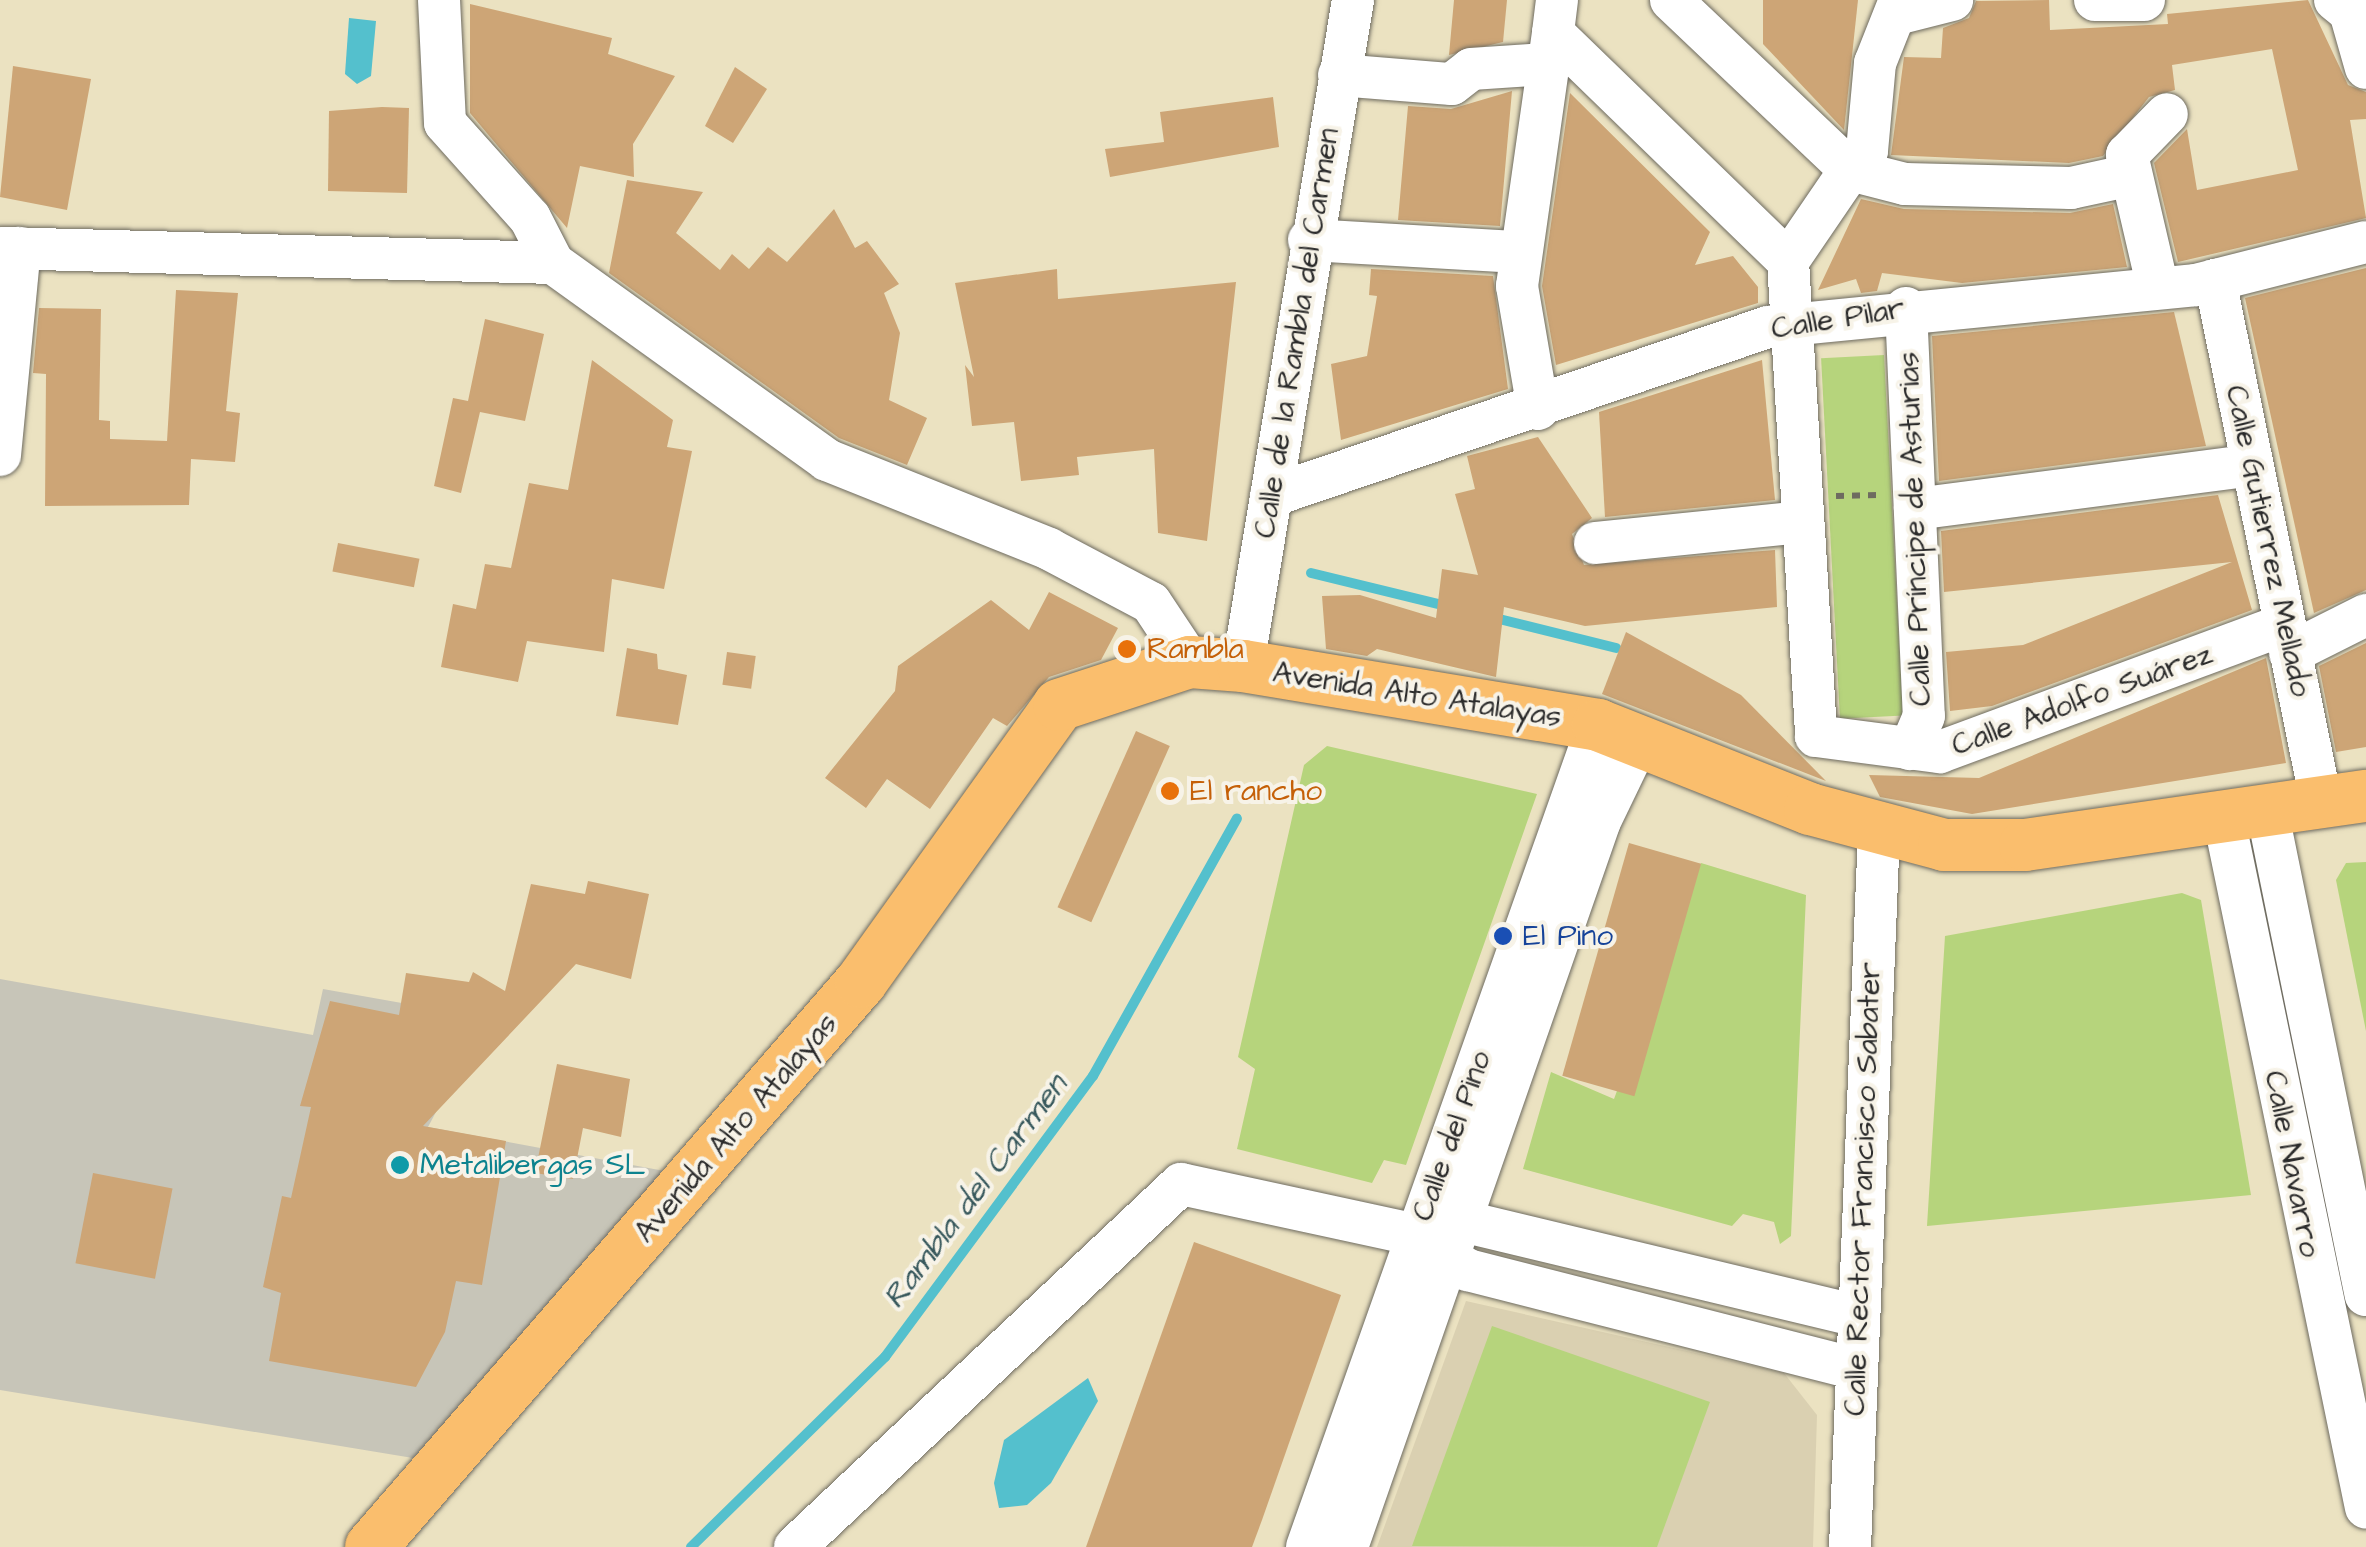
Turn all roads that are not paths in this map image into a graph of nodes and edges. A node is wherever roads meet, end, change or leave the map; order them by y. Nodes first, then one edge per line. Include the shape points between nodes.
1 (440, 0) edge
2 (1353, 0) edge
3 (1671, 0) edge
4 (1709, 0) edge
5 (1952, 0) edge
6 (2096, 0) edge
7 (2144, 0) edge
8 (2346, 4) edge
9 (1898, 7) edge
10 (1552, 32) edge
11 (2365, 63) edge
12 (1339, 75) junction
13 (2167, 114) dead end
14 (1793, 116) junction
15 (1850, 170) junction
16 (2131, 175) junction
17 (1309, 240) junction
18 (2366, 242) edge
19 (10, 248) edge
20 (1520, 252) junction
21 (1788, 262) junction
22 (553, 263) junction
23 (2215, 280) junction
24 (2158, 288) junction
25 (1906, 308) junction
26 (1789, 324) junction
27 (1538, 409) junction
28 (0, 455) edge
29 (2252, 465) junction
30 (1271, 496) junction
31 (1915, 502) junction
32 (1801, 509) junction
33 (1595, 543) dead end
34 (2366, 615) edge
35 (2288, 639) junction
36 (1190, 662) junction
37 (1243, 666) junction
38 (1618, 734) junction
39 (1910, 749) junction
40 (2344, 798) edge
41 (2246, 814) junction
42 (1879, 832) junction
43 (1458, 1220) junction
44 (1430, 1249) junction
45 (2366, 1295) edge
46 (1858, 1316) junction
47 (1856, 1370) junction
48 (2351, 1373) edge
49 (2366, 1508) edge
50 (371, 1547) edge
51 (795, 1547) edge
52 (1307, 1547) edge
53 (1346, 1547) edge
54 (1850, 1547) edge

1 - 22 street via 445,124 530,218
2 - 12 street, Calle de la Rambla del Carmen
3 - 14 street
4 - 14 street via 1794,96
5 - 9 street
6 - 7 street
8 - 11 street
9 - 15 street via 1875,63 1867,151
10 - 12 street via 1452,84
10 - 20 street
10 - 21 street
12 - 17 street, Calle de la Rambla del Carmen
13 - 16 street via 2127,155
14 - 15 street
15 - 16 street via 1906,184 2071,188
15 - 21 street
16 - 24 street
17 - 20 street
17 - 30 street, Calle de la Rambla del Carmen
18 - 23 street, Calle Pilar
19 - 22 street
19 - 28 street
20 - 27 street
21 - 26 street
22 - 36 street via 827,460 1049,549 1151,603
23 - 24 street, Calle Pilar
23 - 29 street, Calle Gutierrez Mellado
24 - 25 street, Calle Pilar
25 - 26 street, Calle Pilar
25 - 31 street, Calle Príncipe de Asturias
26 - 27 street, Calle Pilar
26 - 32 street
27 - 30 street, Calle Pilar
29 - 31 street
29 - 35 street, Calle Gutierrez Mellado
30 - 37 street, Calle de la Rambla del Carmen
31 - 39 street, Calle Príncipe de Asturias via 1924,716
32 - 33 street
32 - 39 street, Calle Adolfo Suárez via 1816,736
34 - 35 street, Calle Adolfo Suárez
35 - 39 street, Calle Adolfo Suárez via 1940,752
35 - 40 street, Calle Gutierrez Mellado
36 - 37 main road, Avenida Alto Atalayas
36 - 50 main road, Avenida Alto Atalayas via 1058,704 862,982
37 - 38 main road, Avenida Alto Atalayas
38 - 42 main road, Avenida Alto Atalayas
38 - 43 street, Calle del Pino via 1600,821
38 - 44 street, Calle del Pino
40 - 41 main road, Avenida Alto Atalayas
41 - 42 main road, Avenida Alto Atalayas via 2025,844 1944,845
41 - 45 street, Calle Navarro
41 - 48 street, Calle Navarro
42 - 46 street, Calle Rector Francisco Sabater
43 - 44 street
43 - 46 street
44 - 47 street
44 - 51 street via 1182,1184
44 - 52 street, Calle del Pino
44 - 53 street, Calle del Pino
46 - 47 street, Calle Rector Francisco Sabater
47 - 54 street, Calle Rector Francisco Sabater
48 - 49 street, Calle Navarro

